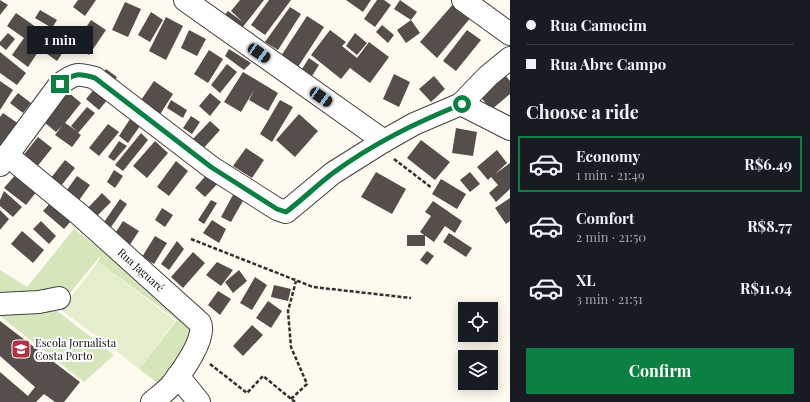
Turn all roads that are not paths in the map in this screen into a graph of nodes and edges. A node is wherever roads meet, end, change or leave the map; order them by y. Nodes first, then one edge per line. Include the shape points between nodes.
1 (185, 0) edge
2 (463, 0) edge
3 (510, 34) edge
4 (510, 58) edge
5 (462, 104) junction
6 (510, 129) edge
7 (380, 143) junction
8 (4, 160) edge
9 (59, 298) dead end
10 (0, 304) edge
11 (178, 376) junction
12 (152, 402) edge
13 (199, 402) edge

1 - 7 street
2 - 3 street
4 - 5 street via 488,76
5 - 6 street
5 - 7 street via 414,124
7 - 8 street via 333,173 286,212 277,209 211,167 95,78 81,74 72,75 60,84
8 - 11 street, Rua Jaguaré via 80,215 197,318 202,331 194,351
9 - 10 street
11 - 12 street, Rua Jaguaré
11 - 13 street

